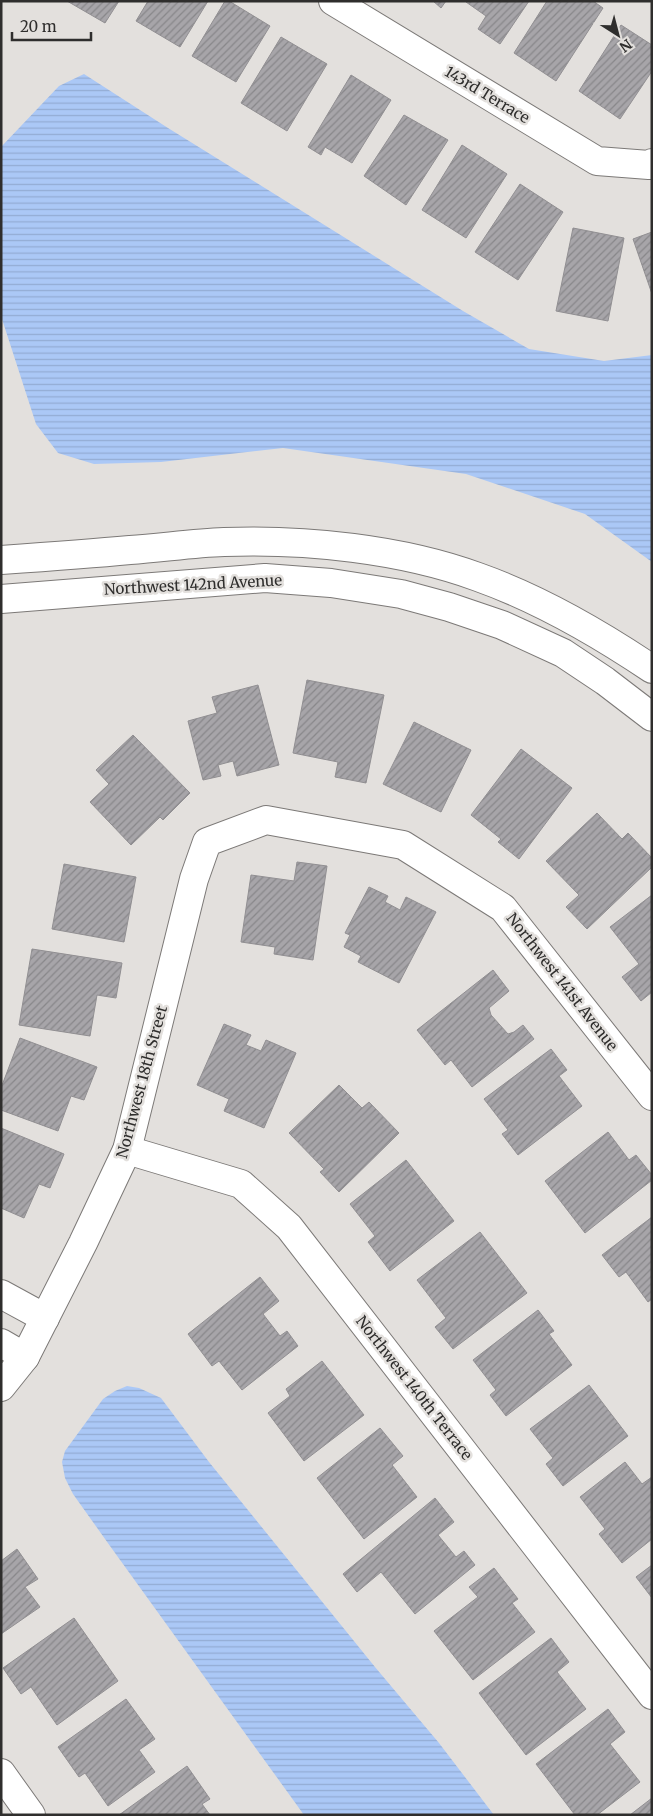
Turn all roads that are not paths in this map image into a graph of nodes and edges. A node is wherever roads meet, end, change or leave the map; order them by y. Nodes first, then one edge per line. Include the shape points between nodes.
1 (333, 1) edge
2 (650, 164) edge
3 (1, 560) edge
4 (1, 599) edge
5 (652, 669) edge
6 (652, 717) edge
7 (207, 842) joint
8 (652, 1096) edge
9 (127, 1150) junction
10 (1, 1294) edge
11 (45, 1318) junction
12 (1, 1343) edge
13 (25, 1357) junction
14 (1, 1387) edge
15 (652, 1695) edge
16 (1, 1773) edge
17 (31, 1815) edge

1 - 2 street, 143rd Terrace via 597,161
3 - 5 street via 224,542 358,548 478,576 584,626
4 - 6 street, Northwest 142nd Avenue via 266,578 331,583 401,594 502,625 563,653
7 - 8 street, Northwest 141st Avenue via 266,820 403,845 503,908
7 - 9 street, Northwest 18th Street via 194,878
9 - 11 street, Northwest 18th Street
9 - 15 street, Northwest 140th Terrace via 241,1184 289,1227
10 - 11 street
11 - 13 street, Northwest 18th Street
12 - 13 street
13 - 14 street, Northwest 18th Street
16 - 17 street

